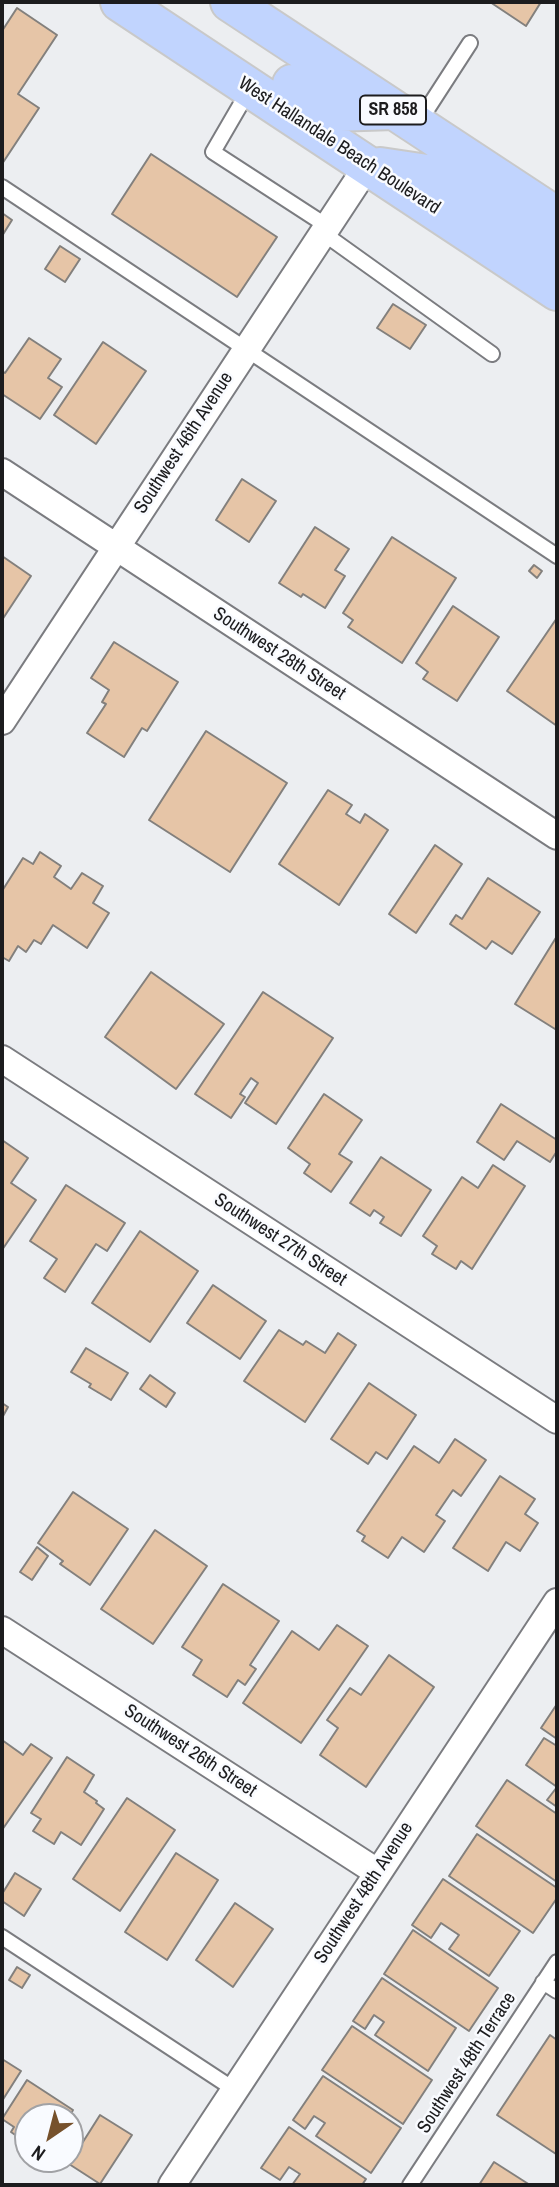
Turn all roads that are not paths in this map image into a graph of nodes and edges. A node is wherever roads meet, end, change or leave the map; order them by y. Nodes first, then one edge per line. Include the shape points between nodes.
1 (120, 2) edge
2 (168, 2) edge
3 (238, 4) edge
4 (470, 43) dead end
5 (250, 88) junction
6 (405, 118) junction
7 (368, 165) junction
8 (2, 187) edge
9 (557, 217) edge
10 (325, 230) junction
11 (557, 249) edge
12 (557, 291) edge
13 (246, 348) junction
14 (492, 354) dead end
15 (2, 472) edge
16 (116, 547) junction
17 (557, 556) edge
18 (2, 720) edge
19 (557, 836) edge
20 (2, 1059) edge
21 (557, 1420) edge
22 (557, 1602) edge
23 (2, 1630) edge
24 (377, 1872) junction
25 (2, 1937) edge
26 (557, 1962) edge
27 (543, 1982) junction
28 (557, 1991) edge
29 (235, 2090) junction
30 (172, 2185) edge
31 (410, 2185) edge

1 - 5 main road, West Hallandale Beach Boulevard
2 - 6 main road via 333,111
3 - 6 main road, SR 858
4 - 6 lane
5 - 7 main road, West Hallandale Beach Boulevard
5 - 10 lane via 212,152
6 - 9 main road, SR 858
7 - 10 street, Southwest 46th Avenue
7 - 11 main road via 447,177
7 - 12 main road, West Hallandale Beach Boulevard
8 - 13 lane
10 - 13 street, Southwest 46th Avenue
10 - 14 lane
13 - 16 street, Southwest 46th Avenue
13 - 17 lane
15 - 16 street, Southwest 28th Street
16 - 18 street, Southwest 46th Avenue
16 - 19 street, Southwest 28th Street
20 - 21 street, Southwest 27th Street
22 - 24 street, Southwest 48th Avenue
23 - 24 street, Southwest 26th Street
24 - 29 street, Southwest 48th Avenue
25 - 29 lane
26 - 27 lane, Southwest 48th Terrace
27 - 28 lane
27 - 31 lane, Southwest 48th Terrace
29 - 30 street, Southwest 48th Avenue

